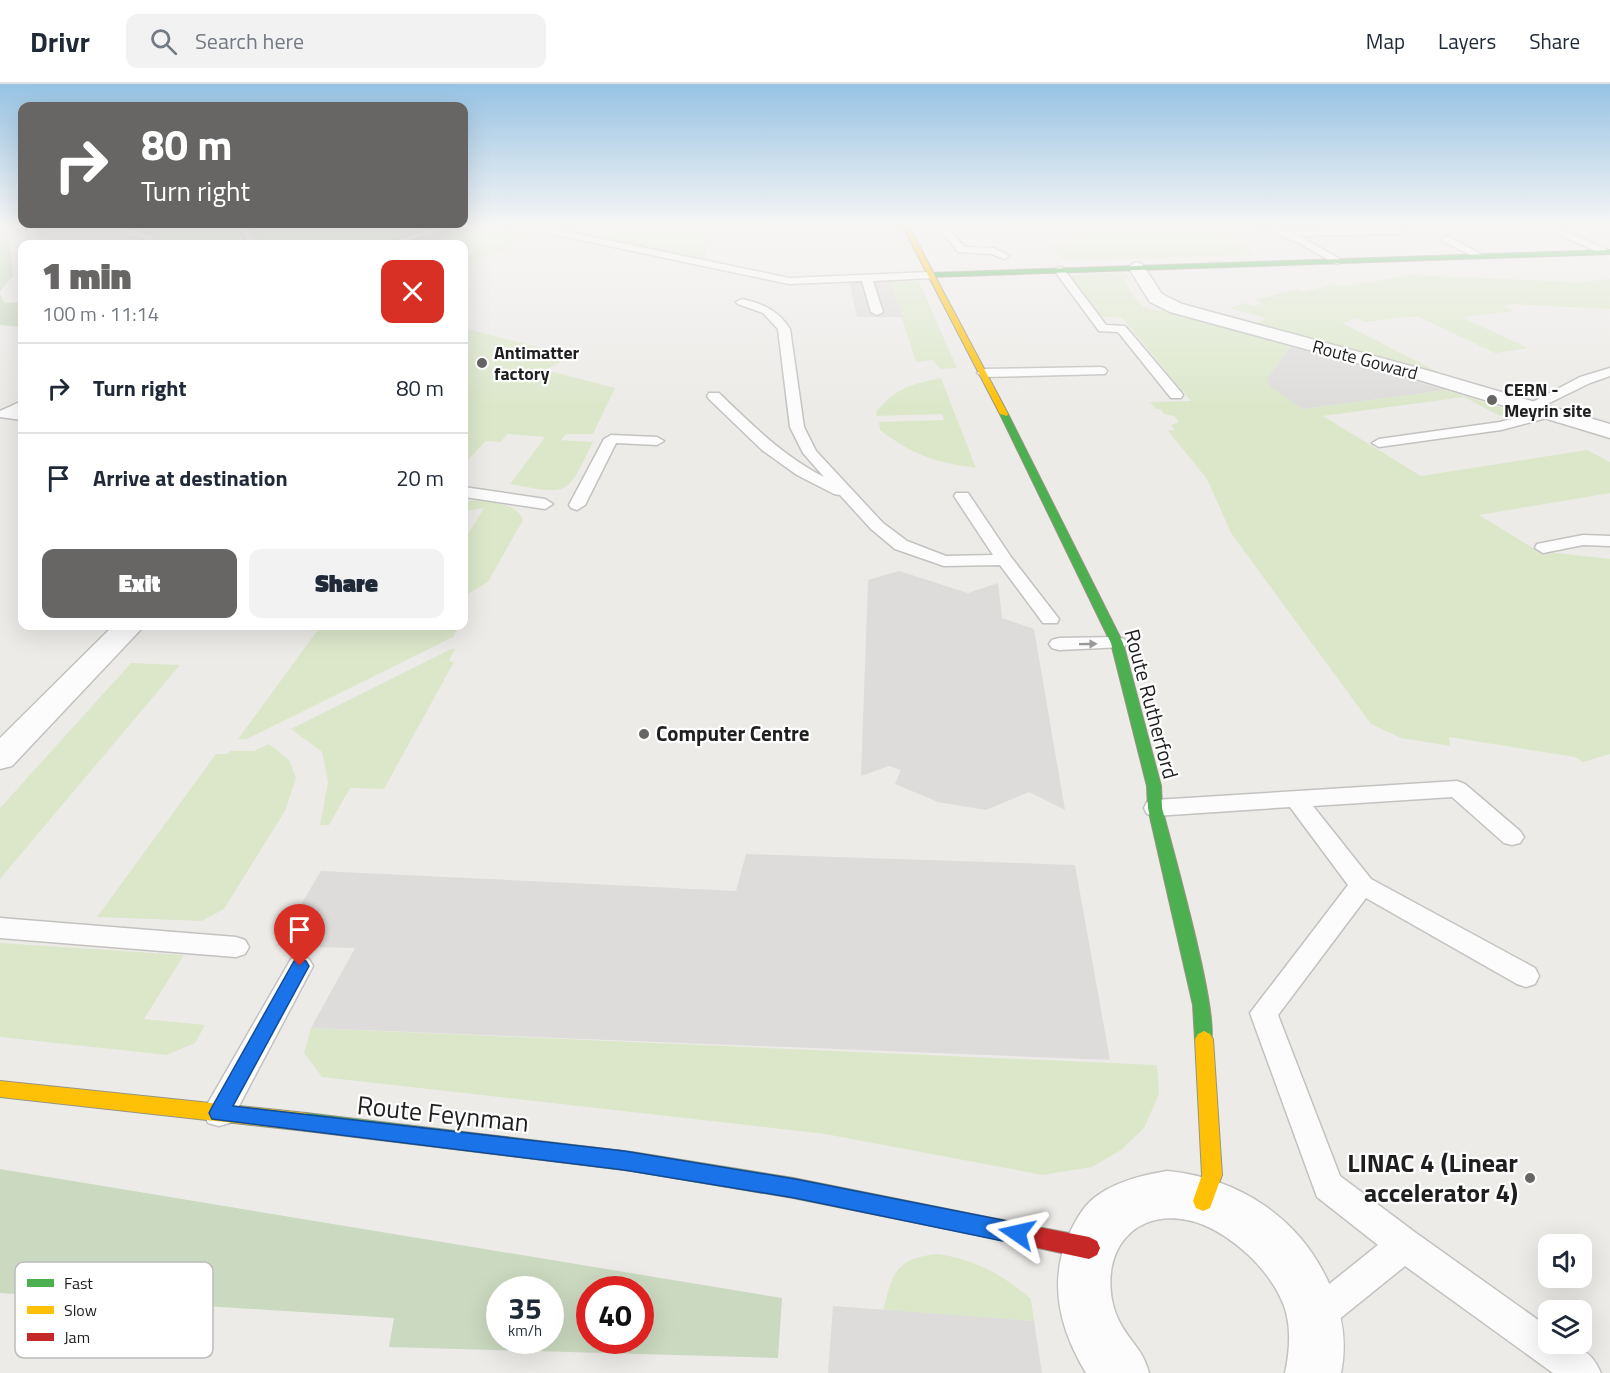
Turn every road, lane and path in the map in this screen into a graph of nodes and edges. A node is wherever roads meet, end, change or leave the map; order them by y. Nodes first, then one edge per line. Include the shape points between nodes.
1 (869, 285) edge
2 (936, 285) edge
3 (1070, 285) edge
4 (1148, 285) edge
5 (742, 302) dead end
6 (877, 312) dead end
7 (1101, 371) dead end
8 (1610, 372) edge
9 (983, 373) junction
10 (1176, 395) dead end
11 (714, 396) dead end
12 (18, 407) edge
13 (1530, 407) junction
14 (1549, 413) junction
15 (18, 416) edge
16 (1610, 431) edge
17 (657, 441) dead end
18 (1379, 443) dead end
19 (468, 493) edge
20 (962, 496) dead end
21 (855, 500) junction
22 (545, 504) dead end
23 (577, 505) dead end
24 (1610, 541) edge
25 (1542, 548) dead end
26 (1005, 561) junction
27 (1050, 619) dead end
28 (125, 630) edge
29 (1059, 644) dead end
30 (1117, 644) junction
31 (0, 758) edge
32 (1297, 801) junction
33 (1155, 808) junction
34 (1512, 837) dead end
35 (1362, 885) junction
36 (0, 928) edge
37 (236, 947) dead end
38 (300, 966) dead end
39 (1526, 976) dead end
40 (0, 1089) edge
41 (219, 1113) junction
42 (1203, 1201) junction
43 (1404, 1245) junction
44 (1089, 1248) junction
45 (1314, 1317) junction
46 (1121, 1373) edge
47 (1313, 1373) edge
48 (1583, 1373) edge

1 - 6 lane
2 - 9 street, Route Rutherford
3 - 10 lane via 1103,329 1120,328
4 - 13 street, Route Goward via 1156,298 1168,305
5 - 21 lane via 778,318 784,330 797,427 810,453
7 - 9 lane
8 - 13 lane
9 - 30 street, Route Rutherford
11 - 21 lane via 767,447 802,472
12 - 15 lane via 5,414
13 - 14 street, Route Goward
14 - 16 street, Route Goward
14 - 18 lane via 1501,426
17 - 23 lane via 610,439
19 - 22 lane
20 - 26 lane
21 - 26 lane via 877,526 901,545 944,561
24 - 25 lane via 1583,540
26 - 27 lane
28 - 31 street
29 -> 30 lane
30 - 33 street, Route Rutherford via 1154,786
32 - 33 lane
32 - 34 lane via 1457,789
32 - 35 lane
33 - 42 street, Route Rutherford via 1202,1005 1212,1175
35 - 39 lane
35 - 43 lane via 1264,1013 1328,1186
36 - 37 lane
38 - 41 lane
40 - 41 street, Route Feynman
41 - 44 street, Route Feynman via 624,1160 795,1188
42 - 44 street via 1165,1195 1127,1205 1098,1230
42 - 45 street via 1230,1211 1270,1240 1305,1287
43 - 45 lane
43 - 48 lane
44 - 46 street via 1083,1279 1088,1315 1101,1346
45 - 47 street via 1317,1339

